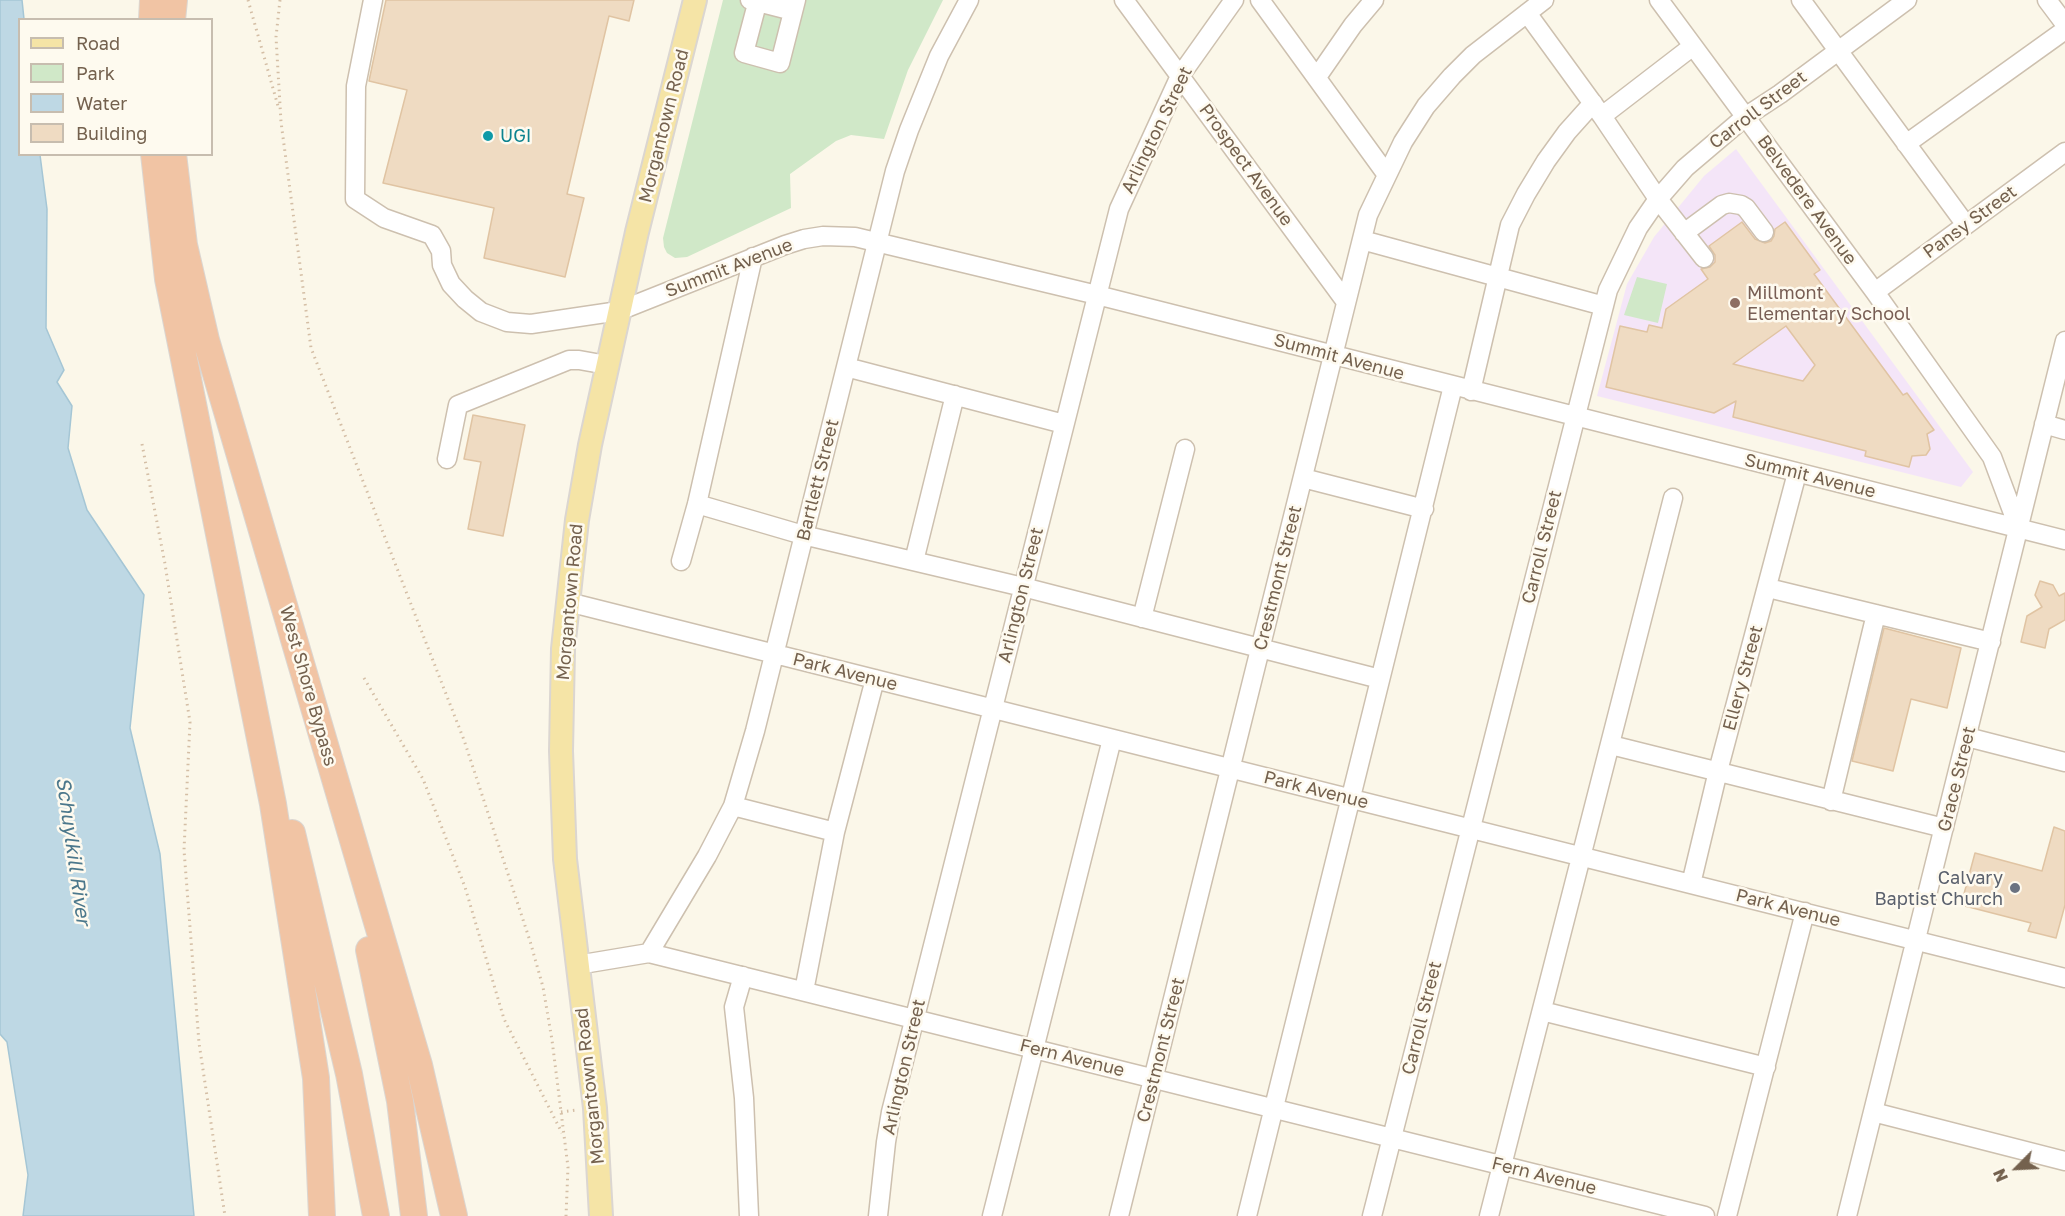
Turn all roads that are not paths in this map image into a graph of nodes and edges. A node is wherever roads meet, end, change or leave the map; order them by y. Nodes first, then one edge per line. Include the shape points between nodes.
1 (153, 0) edge
2 (174, 0) edge
3 (373, 0) edge
4 (696, 0) edge
5 (969, 0) edge
6 (1124, 0) edge
7 (1234, 0) edge
8 (1260, 0) edge
9 (1374, 0) edge
10 (1544, 0) edge
11 (1659, 0) edge
12 (1801, 0) edge
13 (1907, 0) edge
14 (2047, 0) edge
15 (756, 1) edge
16 (794, 6) edge
17 (1527, 13) junction
18 (152, 18) edge
19 (172, 18) edge
20 (2065, 24) edge
21 (2065, 30) edge
22 (1693, 46) junction
23 (1838, 51) junction
24 (1180, 76) junction
25 (1317, 77) junction
26 (1598, 110) junction
27 (1745, 117) junction
28 (1906, 144) junction
29 (2065, 152) edge
30 (154, 156) edge
31 (173, 156) edge
32 (1387, 175) junction
33 (1658, 199) junction
34 (1966, 225) junction
35 (1764, 232) dead end
36 (1684, 233) junction
37 (1362, 240) junction
38 (877, 241) junction
39 (753, 257) junction
40 (1704, 258) dead end
41 (1498, 276) junction
42 (1875, 292) junction
43 (1097, 295) junction
44 (1346, 302) junction
45 (1604, 306) junction
46 (619, 311) junction
47 (2065, 341) edge
48 (1333, 356) junction
49 (607, 365) junction
50 (846, 367) junction
51 (1462, 388) junction
52 (955, 395) junction
53 (1575, 417) junction
54 (1064, 424) junction
55 (2044, 424) junction
56 (2065, 430) edge
57 (1185, 449) dead end
58 (447, 459) dead end
59 (1797, 473) junction
60 (1303, 478) junction
61 (1672, 498) dead end
62 (697, 504) junction
63 (1424, 509) junction
64 (2019, 529) junction
65 (804, 535) junction
66 (2065, 540) edge
67 (681, 561) dead end
68 (914, 561) junction
69 (1023, 587) junction
70 (1768, 588) junction
71 (568, 602) junction
72 (1876, 614) junction
73 (1142, 618) junction
74 (240, 636) junction
75 (295, 640) junction
76 (1991, 642) junction
77 (1261, 647) junction
78 (774, 654) junction
79 (875, 679) junction
80 (1380, 679) junction
81 (993, 709) junction
82 (1967, 737) junction
83 (1112, 739) junction
84 (1611, 745) junction
85 (2065, 762) edge
86 (1231, 768) junction
87 (1718, 771) junction
88 (1350, 798) junction
89 (1831, 801) junction
90 (733, 806) junction
91 (1470, 828) junction
92 (1944, 828) junction
93 (835, 832) junction
94 (1582, 856) junction
95 (1691, 884) junction
96 (1805, 912) junction
97 (1917, 940) junction
98 (650, 953) junction
99 (578, 965) junction
100 (743, 976) junction
101 (2065, 978) edge
102 (804, 991) junction
103 (1542, 1011) junction
104 (915, 1019) junction
105 (1034, 1049) junction
106 (1766, 1067) junction
107 (1154, 1079) junction
108 (1273, 1108) junction
109 (1873, 1112) junction
110 (1392, 1138) junction
111 (2065, 1161) edge
112 (1502, 1165) junction
113 (322, 1216) edge
114 (376, 1216) edge
115 (414, 1216) edge
116 (454, 1216) edge
117 (601, 1216) edge
118 (749, 1216) edge
119 (878, 1216) edge
120 (992, 1216) edge
121 (1119, 1216) edge
122 (1247, 1216) edge
123 (1372, 1216) edge
124 (1489, 1216) edge
125 (1705, 1216) edge
126 (1727, 1216) edge
127 (1847, 1216) edge

1 - 18 highway
2 - 19 highway
3 - 46 street, Summit Avenue via 356,86 355,199 384,218 432,235 451,284 482,312 507,322 531,324
4 - 46 main road, Morgantown Road
5 - 38 street, Bartlett Street via 939,56 909,130
6 - 24 street, Prospect Avenue
7 - 24 street, Arlington Street
8 - 25 street
9 - 25 street
10 - 17 street, Crestmont Street
11 - 22 street, Belvedere Avenue
12 - 23 street
13 - 23 street, Carroll Street
14 - 20 street
15 - 16 street
15 - 16 street via 744,53 780,63
17 - 26 street
17 - 32 street, Crestmont Street via 1473,55 1426,106
21 - 28 street
22 - 26 street
22 - 27 street, Belvedere Avenue
23 - 27 street, Carroll Street
23 - 28 street
24 - 43 street, Arlington Street via 1119,209
24 - 44 street, Prospect Avenue
25 - 32 street
26 - 33 street
26 - 41 street via 1568,132 1526,194 1510,225
27 - 33 street, Carroll Street via 1685,168
27 - 42 street, Belvedere Avenue
28 - 34 street
29 - 34 street, Pansy Street
30 - 74 highway via 168,279
31 - 75 highway, West Shore Bypass via 195,298
32 - 37 street, Crestmont Street via 1368,214
33 - 36 street
33 - 45 street, Carroll Street via 1629,244
34 - 42 street, Pansy Street
35 - 36 street via 1746,208 1729,203
36 - 40 street
37 - 41 street
37 - 44 street, Crestmont Street
38 - 39 street, Summit Avenue via 855,237 804,239
38 - 43 street, Summit Avenue
38 - 50 street, Bartlett Street
39 - 46 street, Summit Avenue
39 - 62 street
41 - 45 street
41 - 51 street
42 - 64 street, Belvedere Avenue via 1992,457
43 - 48 street, Summit Avenue
43 - 54 street, Arlington Street
44 - 48 street, Crestmont Street
45 - 53 street, Carroll Street
46 - 49 main road, Morgantown Road
47 - 55 street, Grace Street
48 - 51 street, Summit Avenue
48 - 60 street, Crestmont Street
49 - 58 street via 569,360 458,405
49 - 71 main road, Morgantown Road via 580,501
50 - 52 street
50 - 65 street, Bartlett Street
51 - 53 street, Summit Avenue
51 - 63 street
52 - 54 street
52 - 68 street
53 - 59 street, Summit Avenue
53 - 91 street, Carroll Street
54 - 69 street, Arlington Street
55 - 56 street
55 - 64 street, Grace Street
57 - 73 street
59 - 64 street, Summit Avenue
59 - 70 street, Ellery Street
60 - 63 street
60 - 77 street, Crestmont Street
61 - 84 street
62 - 65 street
62 - 67 street
63 - 80 street
64 - 66 street, Summit Avenue
64 - 76 street, Grace Street
65 - 68 street
65 - 78 street, Bartlett Street
68 - 69 street
69 - 73 street
69 - 81 street, Arlington Street
70 - 72 street
70 - 87 street, Ellery Street
71 - 78 street, Park Avenue
71 - 99 main road, Morgantown Road via 562,687 562,785 565,860
72 - 76 street
72 - 89 street
73 - 77 street
74 - 113 highway via 273,804 316,1078
74 - 114 highway via 311,909 354,1095
75 - 115 highway via 383,1009 402,1113
75 - 116 highway, West Shore Bypass via 419,1065
76 - 82 street, Grace Street
77 - 80 street
77 - 86 street, Crestmont Street
78 - 79 street, Park Avenue
78 - 90 street, Bartlett Street
79 - 81 street, Park Avenue
79 - 93 street
80 - 88 street
81 - 83 street, Park Avenue
81 - 104 street, Arlington Street
82 - 85 street
82 - 92 street, Grace Street
83 - 86 street, Park Avenue
83 - 105 street
84 - 87 street
84 - 94 street
86 - 88 street, Park Avenue
86 - 107 street, Crestmont Street
87 - 89 street
87 - 95 street, Ellery Street
88 - 91 street, Park Avenue
88 - 108 street
89 - 92 street
90 - 93 street
90 - 98 street, Bartlett Street
91 - 94 street, Park Avenue
91 - 110 street, Carroll Street
92 - 97 street, Grace Street
93 - 102 street
94 - 95 street, Park Avenue
94 - 103 street
95 - 96 street, Park Avenue
96 - 97 street, Park Avenue
96 - 106 street
97 - 101 street, Park Avenue
97 - 109 street, Grace Street
98 - 99 street, Fern Avenue
98 - 100 street, Fern Avenue
99 - 117 main road, Morgantown Road via 595,1108
100 - 102 street, Fern Avenue
100 - 118 street via 734,1007 744,1098
102 - 104 street, Fern Avenue
103 - 106 street
103 - 112 street
104 - 105 street, Fern Avenue
104 - 119 street, Arlington Street via 891,1112
105 - 107 street, Fern Avenue
105 - 120 street
106 - 126 street
107 - 108 street, Fern Avenue
107 - 121 street, Crestmont Street
108 - 110 street, Fern Avenue
108 - 122 street
109 - 111 street
109 - 127 street, Grace Street
110 - 112 street, Fern Avenue
110 - 123 street, Carroll Street
112 - 124 street
112 - 125 street, Fern Avenue

